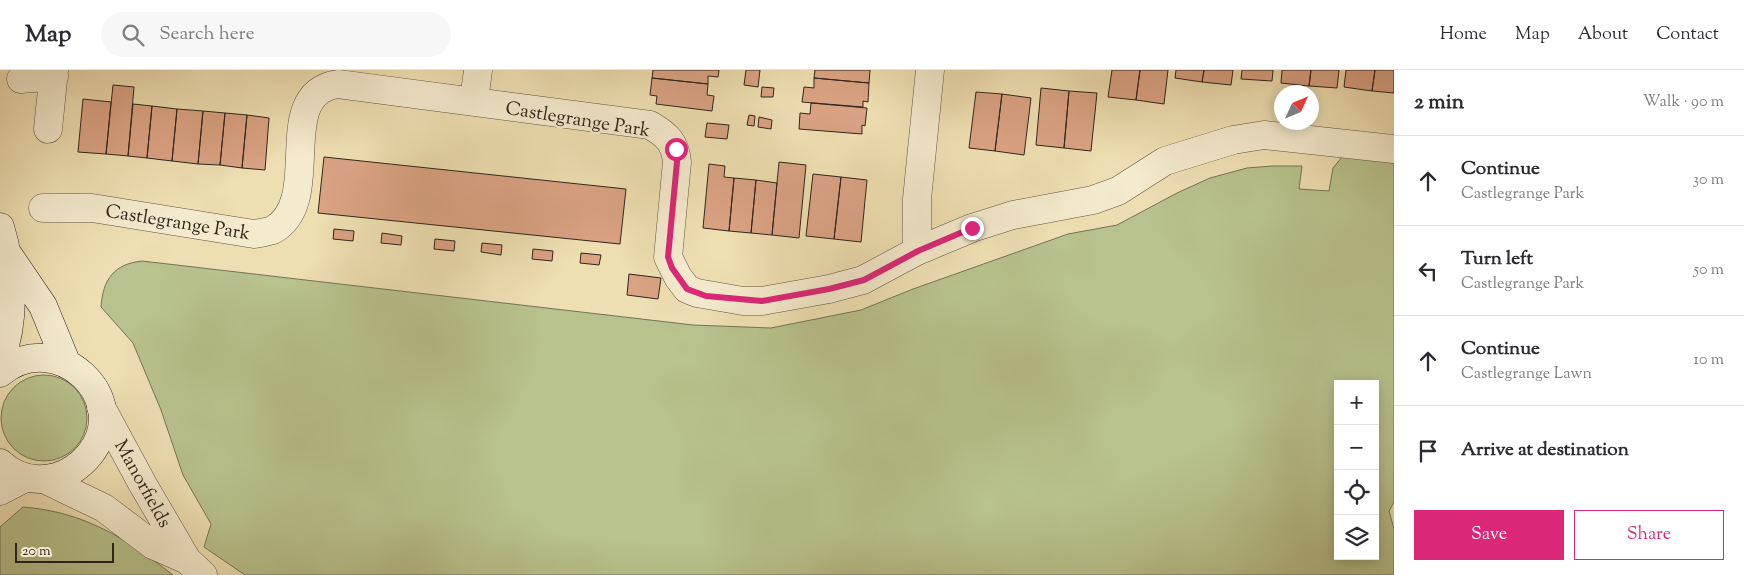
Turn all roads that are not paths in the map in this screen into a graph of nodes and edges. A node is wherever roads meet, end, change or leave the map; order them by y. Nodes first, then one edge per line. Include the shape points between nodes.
1 (478, 70) edge
2 (930, 70) edge
3 (54, 73) edge
4 (21, 79) dead end
5 (474, 101) junction
6 (48, 130) dead end
7 (1394, 149) edge
8 (43, 208) dead end
9 (0, 227) edge
10 (918, 251) junction
11 (9, 256) junction
12 (0, 361) edge
13 (66, 362) junction
14 (0, 373) edge
15 (101, 407) junction
16 (0, 463) edge
17 (35, 479) junction
18 (0, 491) edge
19 (195, 567) edge

1 - 5 street
2 - 10 street via 917,199
3 - 4 street
3 - 6 street
5 - 8 street, Castlegrange Park via 338,84 328,86 309,102 303,116 295,202 289,214 273,230 254,234 92,208
5 - 10 street, Castlegrange Park via 650,125 668,135 676,149 677,162 668,257 678,278 687,289 697,294 762,301 820,290 864,280
7 - 10 street, Castlegrange Park via 1319,150 1264,135 1233,140 1165,161 1118,191 1093,200 1013,215
9 - 11 street
11 - 12 street via 10,312 6,346
11 - 13 street via 43,306
13 - 14 street via 47,357 27,358
13 - 15 street, Manorfields via 83,373 94,388
15 - 17 street via 102,428 96,447 82,464 66,475
15 - 19 street, Manorfields via 142,483
16 - 17 street, Manorfields via 7,470
17 - 18 street
17 - 19 street, Manorfields via 104,508 153,545

